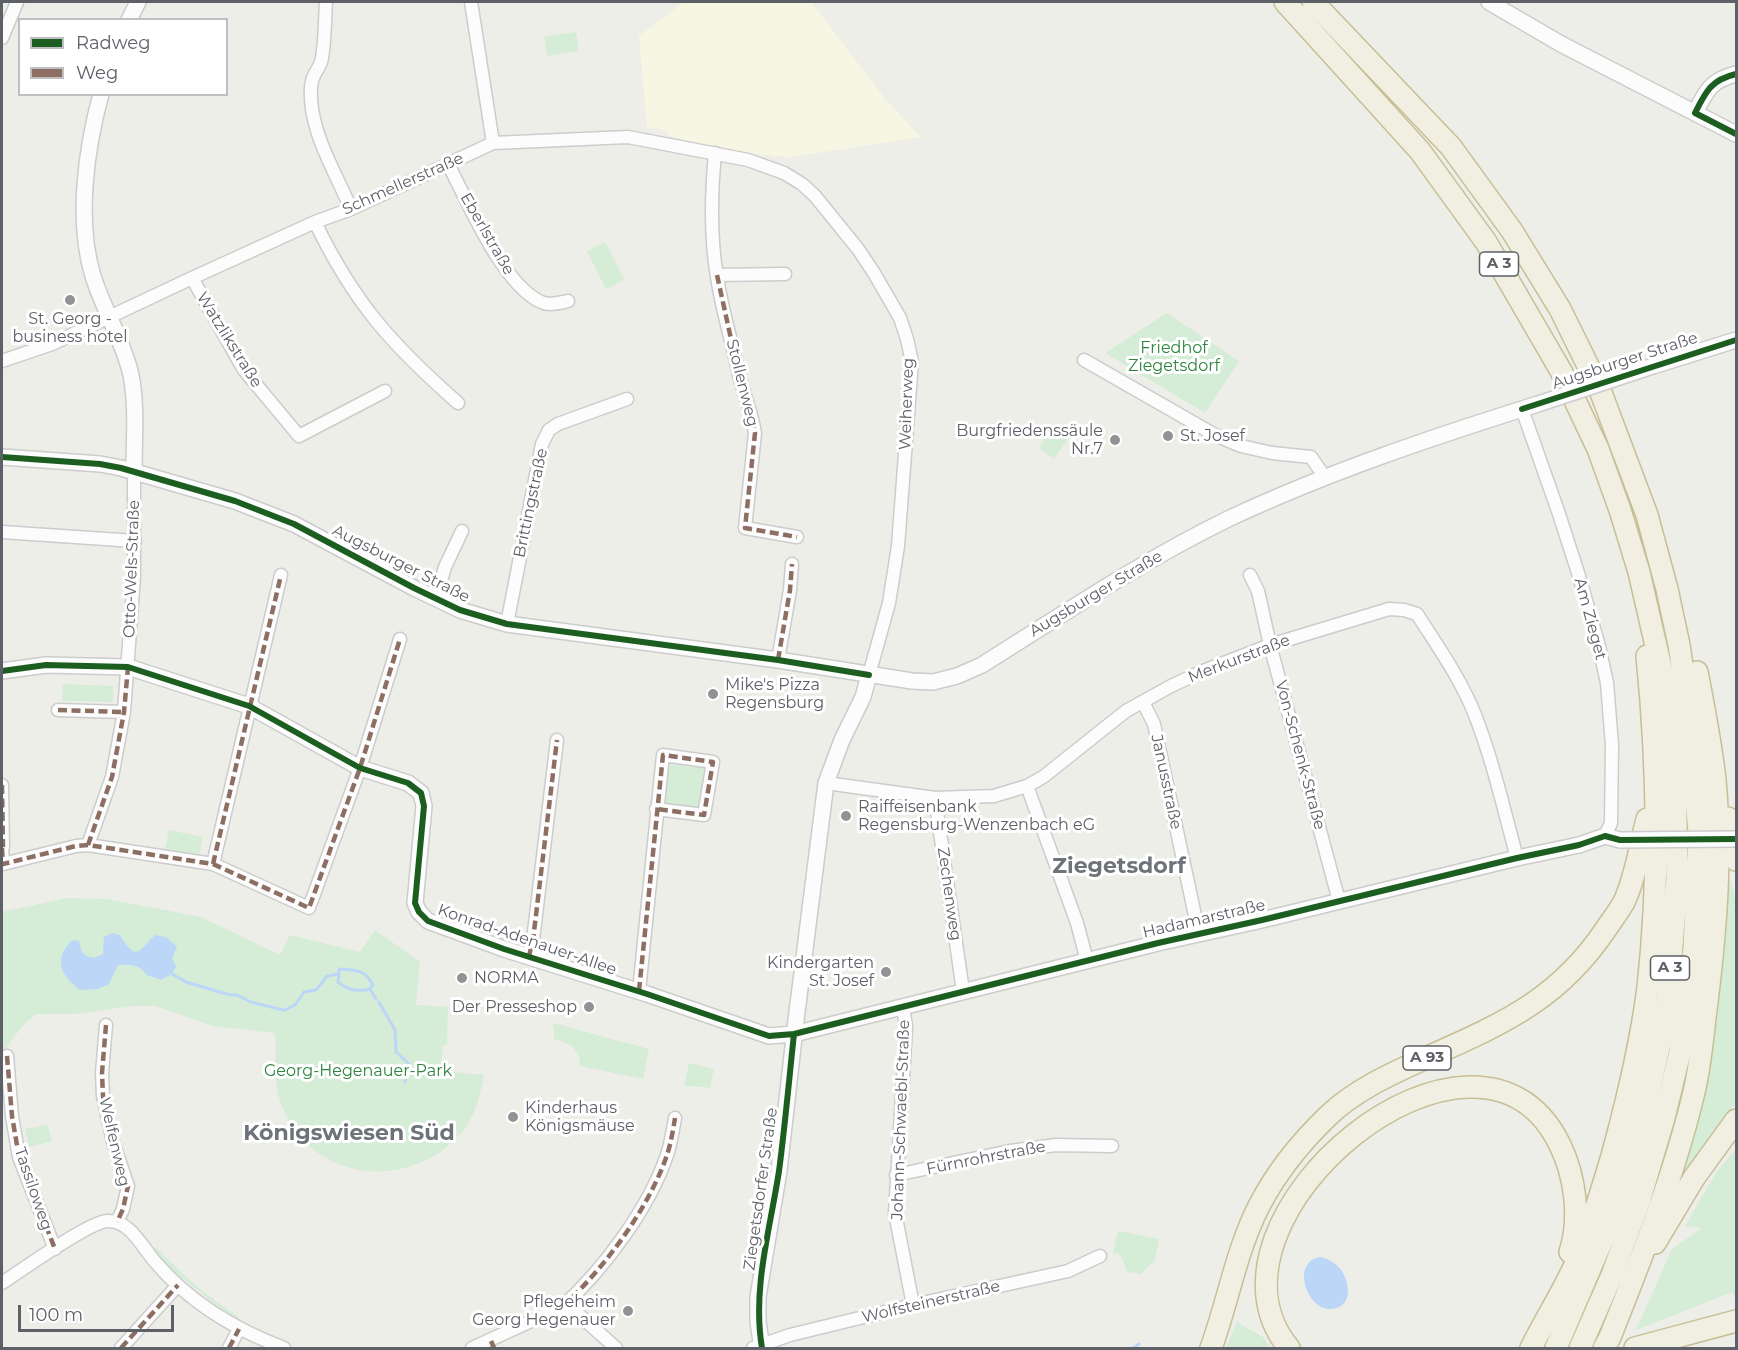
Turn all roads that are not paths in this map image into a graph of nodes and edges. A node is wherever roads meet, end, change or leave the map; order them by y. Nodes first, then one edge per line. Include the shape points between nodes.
1 (17, 2) edge
2 (138, 2) edge
3 (326, 2) edge
4 (471, 2) edge
5 (1285, 2) edge
6 (1313, 2) edge
7 (1489, 2) edge
8 (130, 18) edge
9 (2, 38) edge
10 (1737, 74) edge
11 (101, 96) edge
12 (1695, 113) junction
13 (1737, 134) edge
14 (494, 143) junction
15 (715, 153) junction
16 (448, 165) junction
17 (351, 209) junction
18 (315, 222) junction
19 (785, 274) dead end
20 (717, 275) junction
21 (192, 278) junction
22 (568, 301) dead end
23 (109, 317) junction
24 (1737, 340) edge
25 (1084, 360) dead end
26 (2, 361) edge
27 (385, 391) dead end
28 (627, 399) dead end
29 (459, 403) dead end
30 (1522, 409) junction
31 (2, 457) edge
32 (134, 471) junction
33 (1324, 476) junction
34 (462, 531) dead end
35 (2, 532) edge
36 (797, 537) dead end
37 (135, 541) junction
38 (792, 564) dead end
39 (1639, 572) junction
40 (281, 575) dead end
41 (1250, 575) dead end
42 (1667, 589) junction
43 (436, 599) junction
44 (507, 624) junction
45 (400, 639) dead end
46 (1270, 645) junction
47 (778, 660) junction
48 (128, 667) junction
49 (2, 671) edge
50 (869, 675) junction
51 (1143, 702) junction
52 (249, 706) junction
53 (58, 710) dead end
54 (124, 712) junction
55 (1707, 722) junction
56 (557, 740) dead end
57 (360, 768) junction
58 (826, 783) junction
59 (1655, 783) junction
60 (2, 785) edge
61 (1027, 786) junction
62 (935, 798) junction
63 (656, 809) junction
64 (1612, 838) junction
65 (1737, 839) edge
66 (88, 845) junction
67 (2, 847) edge
68 (1517, 858) junction
69 (1737, 860) edge
70 (213, 864) junction
71 (1339, 901) junction
72 (1199, 934) junction
73 (529, 956) junction
74 (1087, 961) junction
75 (963, 991) junction
76 (639, 992) junction
77 (903, 1006) junction
78 (106, 1025) dead end
79 (794, 1034) junction
80 (7, 1056) dead end
81 (675, 1118) dead end
82 (1737, 1120) edge
83 (1112, 1146) dead end
84 (896, 1175) junction
85 (117, 1222) junction
86 (55, 1249) junction
87 (1100, 1256) dead end
88 (1640, 1262) junction
89 (2, 1283) edge
90 (178, 1285) junction
91 (912, 1305) junction
92 (562, 1307) junction
93 (1550, 1311) junction
94 (1737, 1321) edge
95 (239, 1329) junction
96 (1607, 1343) edge
97 (492, 1345) edge
98 (1581, 1346) edge
99 (759, 1347) edge
100 (121, 1348) edge
101 (229, 1348) edge
102 (284, 1348) edge
103 (472, 1348) edge
104 (616, 1348) edge
105 (1211, 1348) edge
106 (1289, 1348) edge
107 (1531, 1348) edge
108 (1556, 1348) edge
109 (1635, 1348) edge

1 - 9 street
2 - 8 street
3 - 17 street via 321,63 311,86 311,111
4 - 14 street
5 - 39 highway, A 3 via 1420,151 1486,242 1561,371 1598,449
6 - 42 highway, A 3 via 1451,147 1512,231 1560,309 1619,438 1647,514
7 - 12 street
10 - 12 street via 1712,84
11 - 23 street via 84,197 89,259
12 - 13 street
14 - 15 street, Schmellerstraße via 628,137
14 - 16 street, Schmellerstraße
15 - 20 street, Stollenweg via 712,213
15 - 50 street, Weiherweg via 784,174 815,196 874,273 908,339 912,362 898,546 887,612
16 - 17 street, Schmellerstraße
16 - 22 street, Eberlstraße via 499,261 514,280 542,302
17 - 18 street, Schmellerstraße
18 - 21 street, Schmellerstraße
18 - 29 street via 351,288 380,327 407,358
19 - 20 street
20 - 36 street, Stollenweg via 755,433 745,528
21 - 23 street, Schmellerstraße
21 - 27 street, Watzlikstraße via 244,370 299,436
23 - 26 street, Schmellerstraße via 52,344
23 - 32 street via 130,374
24 - 30 street, Augsburger Straße, bridge
25 - 33 street via 1215,435 1241,446 1311,457
28 - 44 street, Brittingstraße via 549,430 542,444
30 - 33 street, Augsburger Straße
30 - 64 street, Am Zieget via 1579,576 1607,683
31 - 32 street, Augsburger Straße via 100,464
32 - 37 street, Otto-Wels-Straße
32 - 43 street, Augsburger Straße via 235,501 294,524
33 - 50 street, Augsburger Straße via 1148,561 957,676 933,682
34 - 43 street, Augsburger Straße via 445,567
35 - 37 street
37 - 48 street, Otto-Wels-Straße
38 - 47 street
39 - 59 highway via 1638,605 1650,678
39 - 108 highway, A 3 via 1667,694 1675,762 1677,879 1668,998 1636,1147 1616,1208
40 - 52 street
41 - 46 street, Von-Schenk-Straße via 1258,591
42 - 55 highway, A 3 via 1680,604
42 - 98 highway, A 3 via 1686,690 1697,801 1694,949 1680,1052 1664,1118 1639,1202
43 - 44 street, Augsburger Straße
44 - 47 street, Augsburger Straße
45 - 57 street
46 - 51 street, Merkurstraße via 1203,671
46 - 68 street, Merkurstraße via 1389,609 1417,614 1475,714
46 - 71 street, Von-Schenk-Straße
47 - 50 street, Augsburger Straße
48 - 49 street, Konrad-Adenauer-Allee via 46,665
48 - 52 street, Konrad-Adenauer-Allee
48 - 54 street, Otto-Wels-Straße
50 - 58 street, Ziegetsdorfer Straße via 864,697 838,748
51 - 61 street, Merkurstraße
51 - 72 street, Janusstraße via 1154,724
52 - 57 street, Konrad-Adenauer-Allee
52 - 70 street
53 - 54 street
54 - 66 street, Otto-Wels-Straße via 112,777
55 - 69 highway, A 3 via 1714,735
55 - 88 highway, A 3 via 1715,781 1717,842 1713,952 1694,1090 1671,1175
56 - 73 street
57 - 70 street via 309,908
57 - 73 street, Konrad-Adenauer-Allee via 408,783 421,793 424,806 415,903 419,912 428,921
58 - 62 street, Merkurstraße
58 - 79 street, Ziegetsdorfer Straße
59 - 93 highway via 1656,882 1647,988 1628,1100 1579,1256
59 - 105 highway, A 93 via 1636,866 1623,903 1574,971 1517,1015 1392,1073 1357,1094 1329,1115 1288,1161 1258,1208
60 - 67 street
61 - 62 street, Merkurstraße via 994,796
61 - 74 street via 1077,922
62 - 75 street, Zechenweg
63 - 63 street via 663,755 713,762 704,815
63 - 76 street
64 - 65 street, Hadamarstraße, bridge
64 - 68 street, Hadamarstraße
66 - 67 street via 3,864
66 - 70 street
68 - 71 street, Hadamarstraße
71 - 72 street, Hadamarstraße
72 - 74 street, Hadamarstraße
73 - 76 street, Konrad-Adenauer-Allee
74 - 75 street, Hadamarstraße
75 - 77 street, Hadamarstraße
76 - 79 street, Konrad-Adenauer-Allee via 769,1036
77 - 79 street, Hadamarstraße
77 - 84 street, Johann-Schwaebl-Straße via 906,1027
78 - 85 street, Welfenweg via 103,1096 128,1186
79 - 99 street, Ziegetsdorfer Straße via 779,1171 758,1297
80 - 86 street, Tassiloweg via 19,1157
81 - 92 street via 668,1154 642,1211
82 - 88 highway
83 - 84 street, Fürnrohrstraße via 1056,1145 1010,1151
84 - 91 street, Johann-Schwaebl-Straße via 895,1213
85 - 86 street via 91,1226
85 - 90 street via 131,1231
86 - 89 street
87 - 91 street, Wolfsteinerstraße via 1068,1271
88 - 96 highway
90 - 95 street
90 - 100 street
91 - 99 street, Wolfsteinerstraße via 783,1337
92 - 97 street
92 - 104 street via 576,1312
93 - 106 highway via 1571,1247 1575,1221 1568,1162 1554,1133 1532,1107 1492,1089 1447,1088 1422,1095 1383,1115 1341,1146 1307,1182 1275,1240 1266,1285 1273,1324
93 - 107 highway
94 - 109 highway
95 - 101 street
95 - 102 street
97 - 103 street

